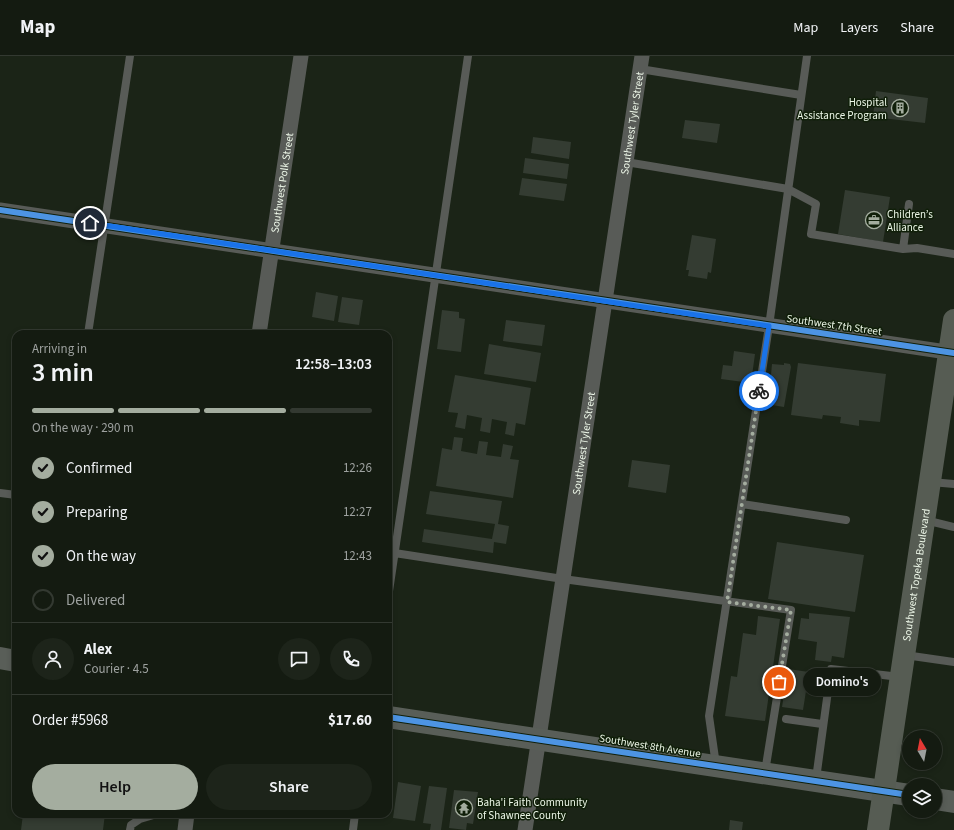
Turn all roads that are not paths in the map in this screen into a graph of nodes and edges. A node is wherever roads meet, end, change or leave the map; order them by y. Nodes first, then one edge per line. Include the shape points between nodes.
1 (130, 56) edge
2 (301, 56) edge
3 (468, 56) edge
4 (807, 56) edge
5 (641, 62) edge
6 (801, 95) junction
7 (626, 162) junction
8 (788, 189) junction
9 (909, 204) dead end
10 (0, 210) edge
11 (105, 225) junction
12 (903, 249) junction
13 (272, 251) junction
14 (954, 254) edge
15 (436, 275) junction
16 (605, 300) junction
17 (954, 320) edge
18 (769, 326) junction
19 (89, 330) edge
20 (260, 330) edge
21 (952, 352) edge
22 (930, 482) junction
23 (954, 484) edge
24 (0, 493) edge
25 (12, 495) edge
26 (742, 504) junction
27 (846, 520) dead end
28 (924, 520) junction
29 (954, 527) edge
30 (392, 553) edge
31 (563, 579) junction
32 (727, 602) junction
33 (904, 654) junction
34 (0, 658) edge
35 (12, 660) edge
36 (954, 662) edge
37 (900, 677) junction
38 (392, 718) edge
39 (786, 719) dead end
40 (822, 724) junction
41 (539, 739) junction
42 (716, 766) junction
43 (765, 773) junction
44 (816, 781) junction
45 (884, 791) junction
46 (902, 794) edge
47 (942, 800) edge
48 (954, 802) edge
49 (143, 818) edge
50 (186, 818) edge
51 (354, 818) edge
52 (130, 830) edge
53 (185, 830) edge
54 (353, 830) edge
55 (525, 830) edge
56 (878, 830) edge

1 - 11 lane
2 - 13 street, Southwest Polk Street
3 - 15 lane
4 - 6 lane
5 - 6 lane
5 - 7 street, Southwest Tyler Street
6 - 8 lane
7 - 8 lane
7 - 16 street, Southwest Tyler Street
8 - 12 lane via 816,204 811,234
8 - 18 lane
9 - 12 lane
10 - 11 street, Southwest 7th Street
11 - 13 street, Southwest 7th Street
11 - 19 lane
12 - 14 lane via 917,248
13 - 15 street, Southwest 7th Street
13 - 20 street, Southwest Polk Street
15 - 16 street, Southwest 7th Street
15 - 30 lane
16 - 18 street, Southwest 7th Street
16 - 31 street, Southwest Tyler Street
17 - 21 main road, Southwest Topeka Boulevard
18 - 21 street, Southwest 7th Street
18 - 26 lane
21 - 22 main road, Southwest Topeka Boulevard
22 - 23 lane
22 - 28 main road, Southwest Topeka Boulevard
24 - 25 lane
26 - 27 lane
26 - 32 lane
28 - 29 lane
28 - 33 main road, Southwest Topeka Boulevard
30 - 31 lane
31 - 32 lane
31 - 41 street, Southwest Tyler Street
32 - 42 lane via 709,716
32 - 43 lane via 791,610
33 - 36 lane
33 - 37 main road, Southwest Topeka Boulevard
34 - 35 street
37 - 40 lane via 831,669
37 - 45 main road, Southwest Topeka Boulevard
38 - 41 street, Southwest 8th Avenue
39 - 40 lane
40 - 44 lane
41 - 42 street, Southwest 8th Avenue
41 - 55 street, Southwest Tyler Street
42 - 43 street, Southwest 8th Avenue
43 - 44 street, Southwest 8th Avenue
44 - 45 street, Southwest 8th Avenue
45 - 46 street, Southwest 8th Avenue
45 - 56 main road, Southwest Topeka Boulevard
47 - 48 street
49 - 52 lane via 131,825
50 - 53 street
51 - 54 lane

